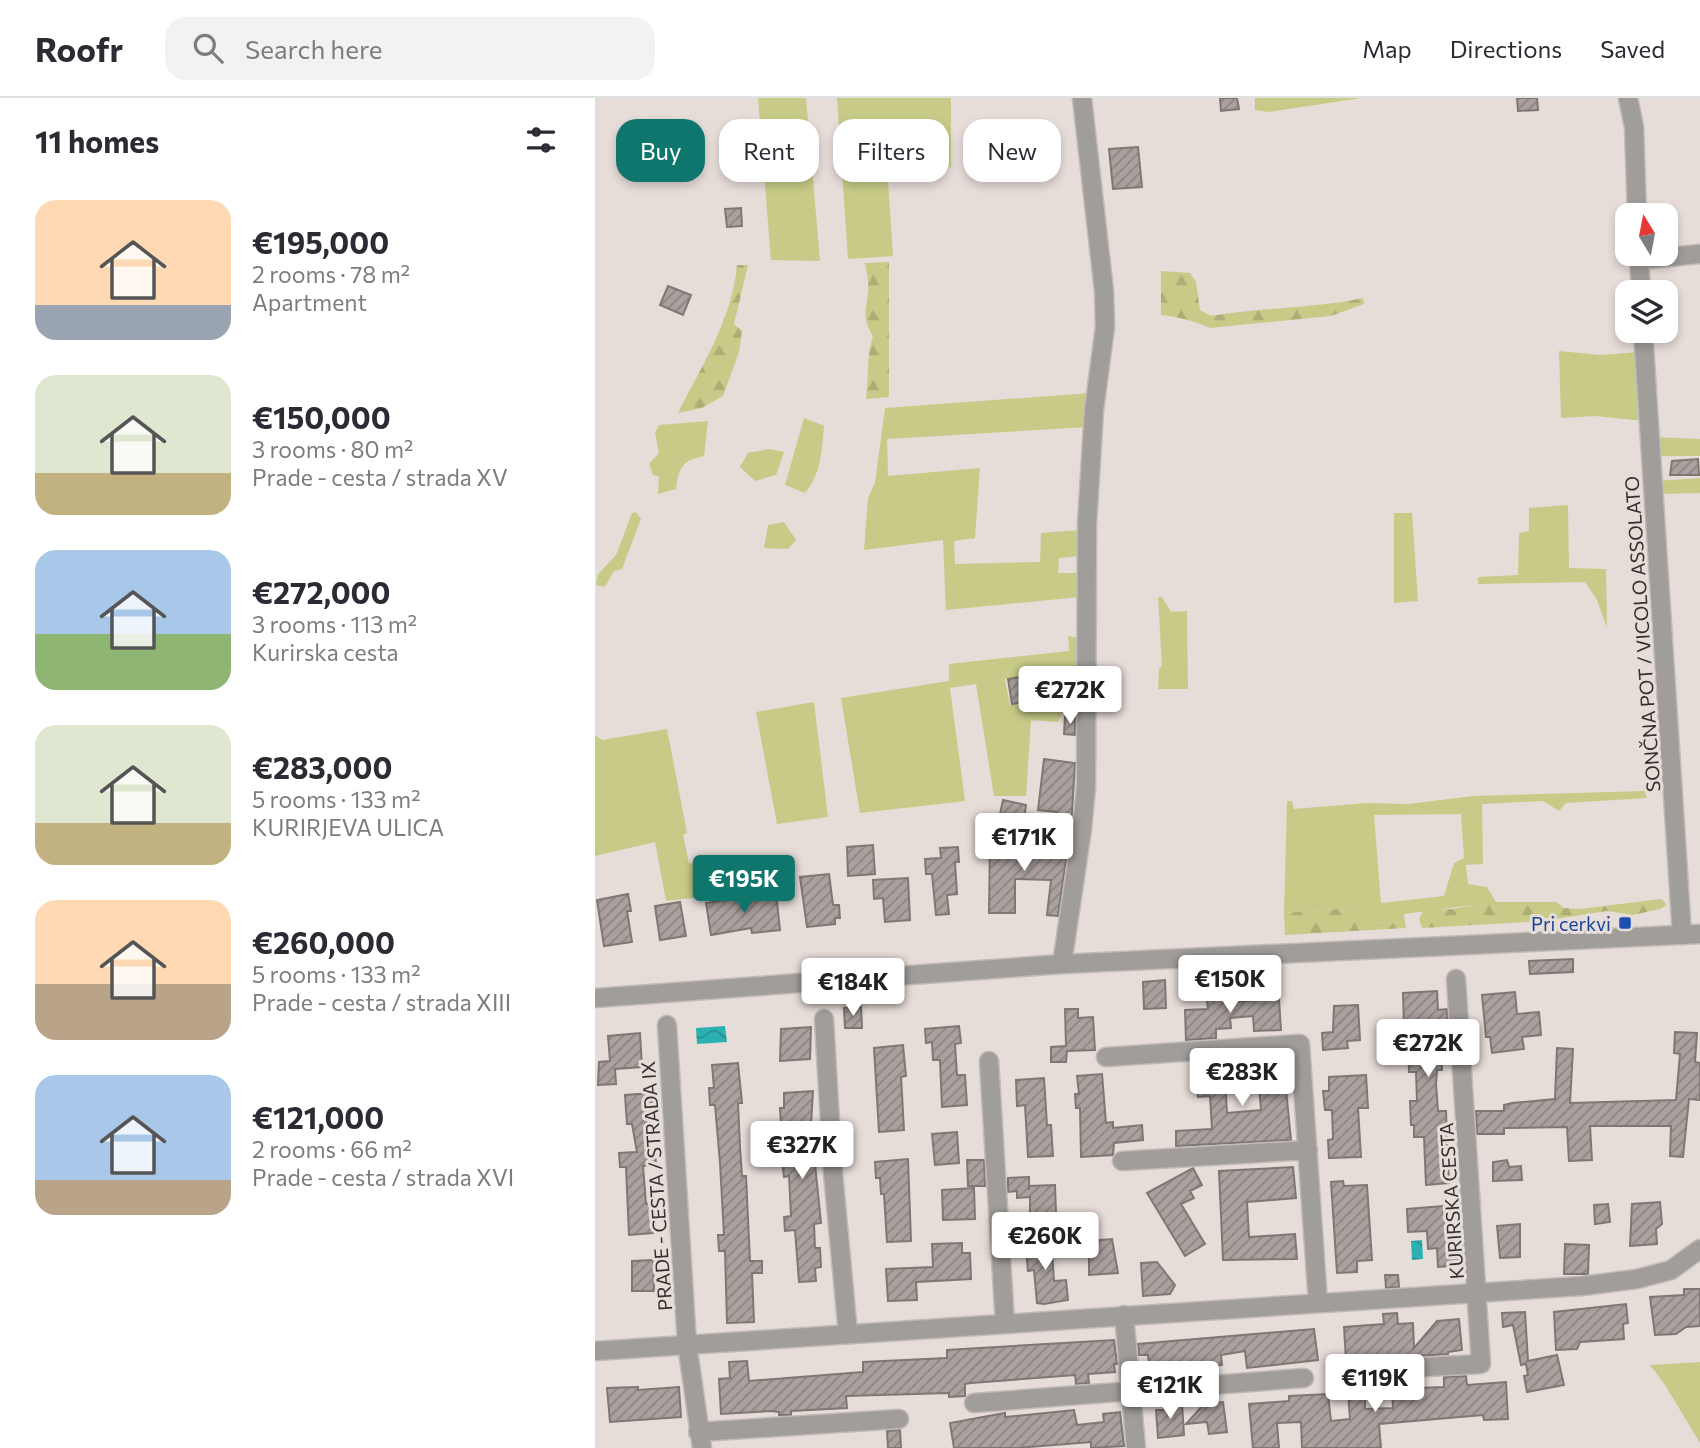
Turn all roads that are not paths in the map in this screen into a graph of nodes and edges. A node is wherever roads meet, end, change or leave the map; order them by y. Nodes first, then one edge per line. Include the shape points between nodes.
1 (1082, 98) edge
2 (1628, 98) edge
3 (1637, 203) edge
4 (1700, 254) edge
5 (1678, 255) edge
6 (1644, 343) edge
7 (1700, 934) edge
8 (1682, 935) junction
9 (1062, 964) junction
10 (1456, 979) dead end
11 (595, 998) edge
12 (824, 1019) dead end
13 (667, 1025) dead end
14 (1106, 1057) dead end
15 (989, 1061) dead end
16 (1308, 1150) junction
17 (1122, 1161) dead end
18 (1700, 1250) edge
19 (1478, 1294) junction
20 (1318, 1303) junction
21 (1124, 1315) junction
22 (1005, 1324) junction
23 (848, 1334) junction
24 (687, 1343) junction
25 (595, 1351) edge
26 (1353, 1371) dead end
27 (1304, 1378) dead end
28 (1132, 1391) junction
29 (974, 1403) dead end
30 (899, 1419) dead end
31 (700, 1440) edge
32 (1136, 1448) edge

1 - 9 street via 1105,327 1087,524 1085,797
2 - 3 street via 1634,127
4 - 5 street
6 - 8 street, SONČNA POT / VICOLO ASSOLATO
7 - 8 street
8 - 9 street
9 - 11 street
10 - 19 street, KURIRSKA CESTA
12 - 23 street
13 - 24 street, PRADE - CESTA / STRADA IX
14 - 16 street via 1300,1044
15 - 22 street
16 - 17 street
16 - 20 street
18 - 19 street via 1671,1270 1637,1279
19 - 20 street
19 - 26 street, KURIRSKA CESTA via 1481,1364
20 - 21 street
21 - 22 street
21 - 28 street
22 - 23 street
23 - 24 street
24 - 25 street
24 - 31 street, PRADE - CESTA / STRADA IX
27 - 28 street
28 - 29 street
28 - 32 street
30 - 31 street

